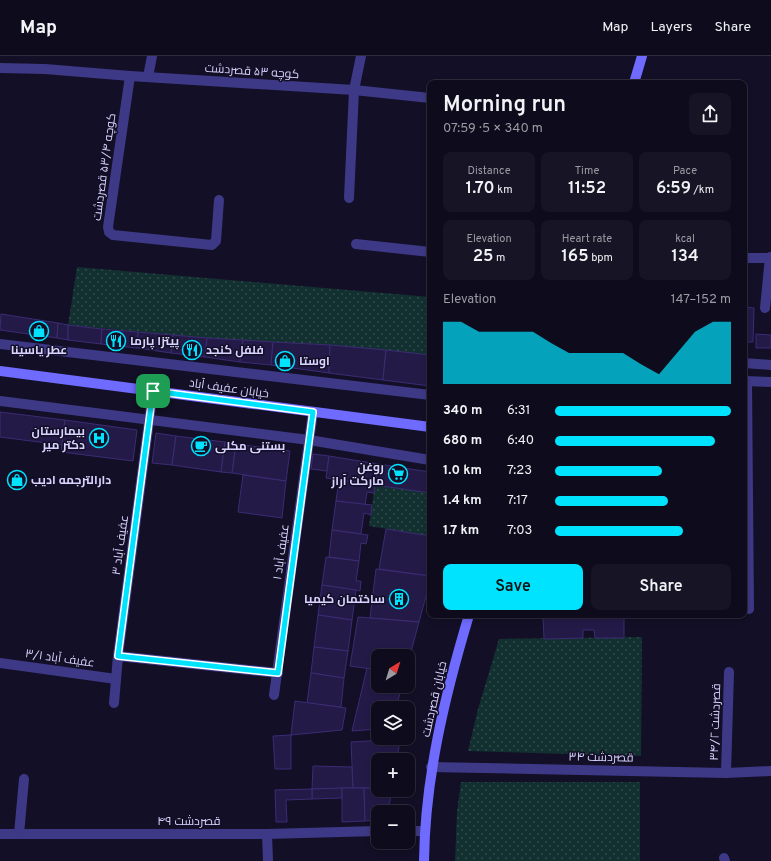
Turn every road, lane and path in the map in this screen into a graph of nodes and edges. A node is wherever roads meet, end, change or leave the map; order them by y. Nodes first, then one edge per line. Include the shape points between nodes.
1 (152, 56) edge
2 (361, 56) edge
3 (642, 56) edge
4 (0, 68) edge
5 (130, 76) junction
6 (148, 77) junction
7 (635, 80) edge
8 (354, 90) junction
9 (427, 98) edge
10 (349, 198) dead end
11 (219, 200) dead end
12 (356, 244) dead end
13 (427, 252) edge
14 (747, 258) edge
15 (770, 258) edge
16 (765, 308) dead end
17 (0, 344) edge
18 (747, 363) edge
19 (771, 365) edge
20 (0, 371) edge
21 (747, 381) edge
22 (771, 382) edge
23 (153, 391) junction
24 (427, 395) edge
25 (0, 401) edge
26 (313, 412) junction
27 (150, 420) junction
28 (427, 426) edge
29 (310, 440) junction
30 (747, 457) edge
31 (427, 460) edge
32 (749, 609) dead end
33 (468, 618) edge
34 (118, 656) junction
35 (0, 663) edge
36 (729, 672) dead end
37 (278, 673) junction
38 (116, 679) junction
39 (274, 694) dead end
40 (114, 703) dead end
41 (431, 767) junction
42 (771, 771) edge
43 (726, 773) junction
44 (24, 779) dead end
45 (371, 831) edge
46 (415, 831) edge
47 (424, 832) junction
48 (0, 834) edge
49 (19, 834) junction
50 (266, 834) junction
51 (268, 861) edge
52 (424, 861) edge

1 - 6 street
2 - 8 street
3 - 7 main road
4 - 5 street, کوچه ۵۳ قصردشت
5 - 6 street, کوچه ۵۳ قصردشت
5 - 11 street, کوچه ۵۳/۴ قصردشت via 108,227 110,232 113,235 212,245 216,241
6 - 8 street, کوچه ۵۳ قصردشت
8 - 9 street, کوچه ۵۳ قصردشت
8 - 10 street
12 - 13 street
14 - 15 street
15 - 16 street
17 - 24 street
18 - 19 street
20 - 23 main road, خیابان عفیف آباد
21 - 22 street
23 - 26 main road, خیابان عفیف آباد
23 - 27 street, عفیف آباد ۳
25 - 27 street
26 - 28 main road, خیابان عفیف آباد
26 - 29 street, عفیف آباد ۱
27 - 29 street
27 - 34 street, عفیف آباد ۳
29 - 31 street
29 - 37 street, عفیف آباد ۱
30 - 32 street
33 - 41 main road, خیابان قصردشت
34 - 37 street
34 - 38 street, عفیف آباد ۳
35 - 38 street, عفیف آباد ۳/۱
36 - 43 street, قصردشت ۳۴/۲
37 - 39 street, عفیف آباد ۱
38 - 40 street, عفیف آباد ۳
41 - 43 street, قصردشت ۳۴
41 - 47 main road, خیابان قصردشت
42 - 43 street, قصردشت ۳۴
44 - 49 street
45 - 50 street, قصردشت ۴۹
46 - 47 street
47 - 52 main road, خیابان قصردشت
48 - 49 street, قصردشت ۴۹
49 - 50 street, قصردشت ۴۹
50 - 51 street

